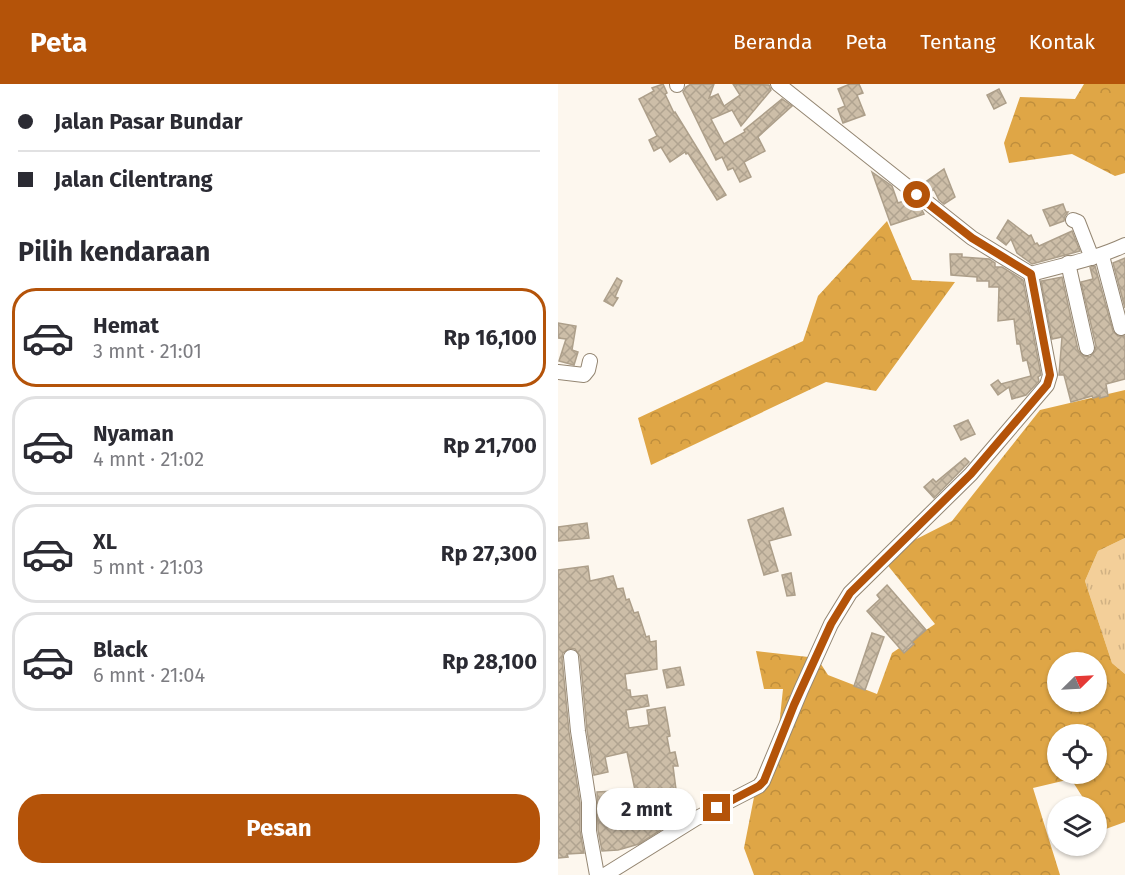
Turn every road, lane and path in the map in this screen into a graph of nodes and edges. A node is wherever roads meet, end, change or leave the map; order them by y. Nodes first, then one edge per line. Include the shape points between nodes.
1 (778, 84) edge
2 (1073, 220) dead end
3 (1125, 245) edge
4 (1097, 257) junction
5 (1068, 263) junction
6 (1031, 274) junction
7 (1120, 328) dead end
8 (1087, 348) dead end
9 (590, 361) dead end
10 (558, 372) edge
11 (571, 657) dead end
12 (597, 875) edge
13 (605, 875) edge

1 - 6 street via 972,238
2 - 4 street via 1078,222
3 - 4 street
4 - 5 street
4 - 7 street
5 - 6 street
5 - 8 street
6 - 13 street via 1050,375 1047,385 971,474 853,589 801,690 764,781
9 - 10 street via 584,375
11 - 12 street

